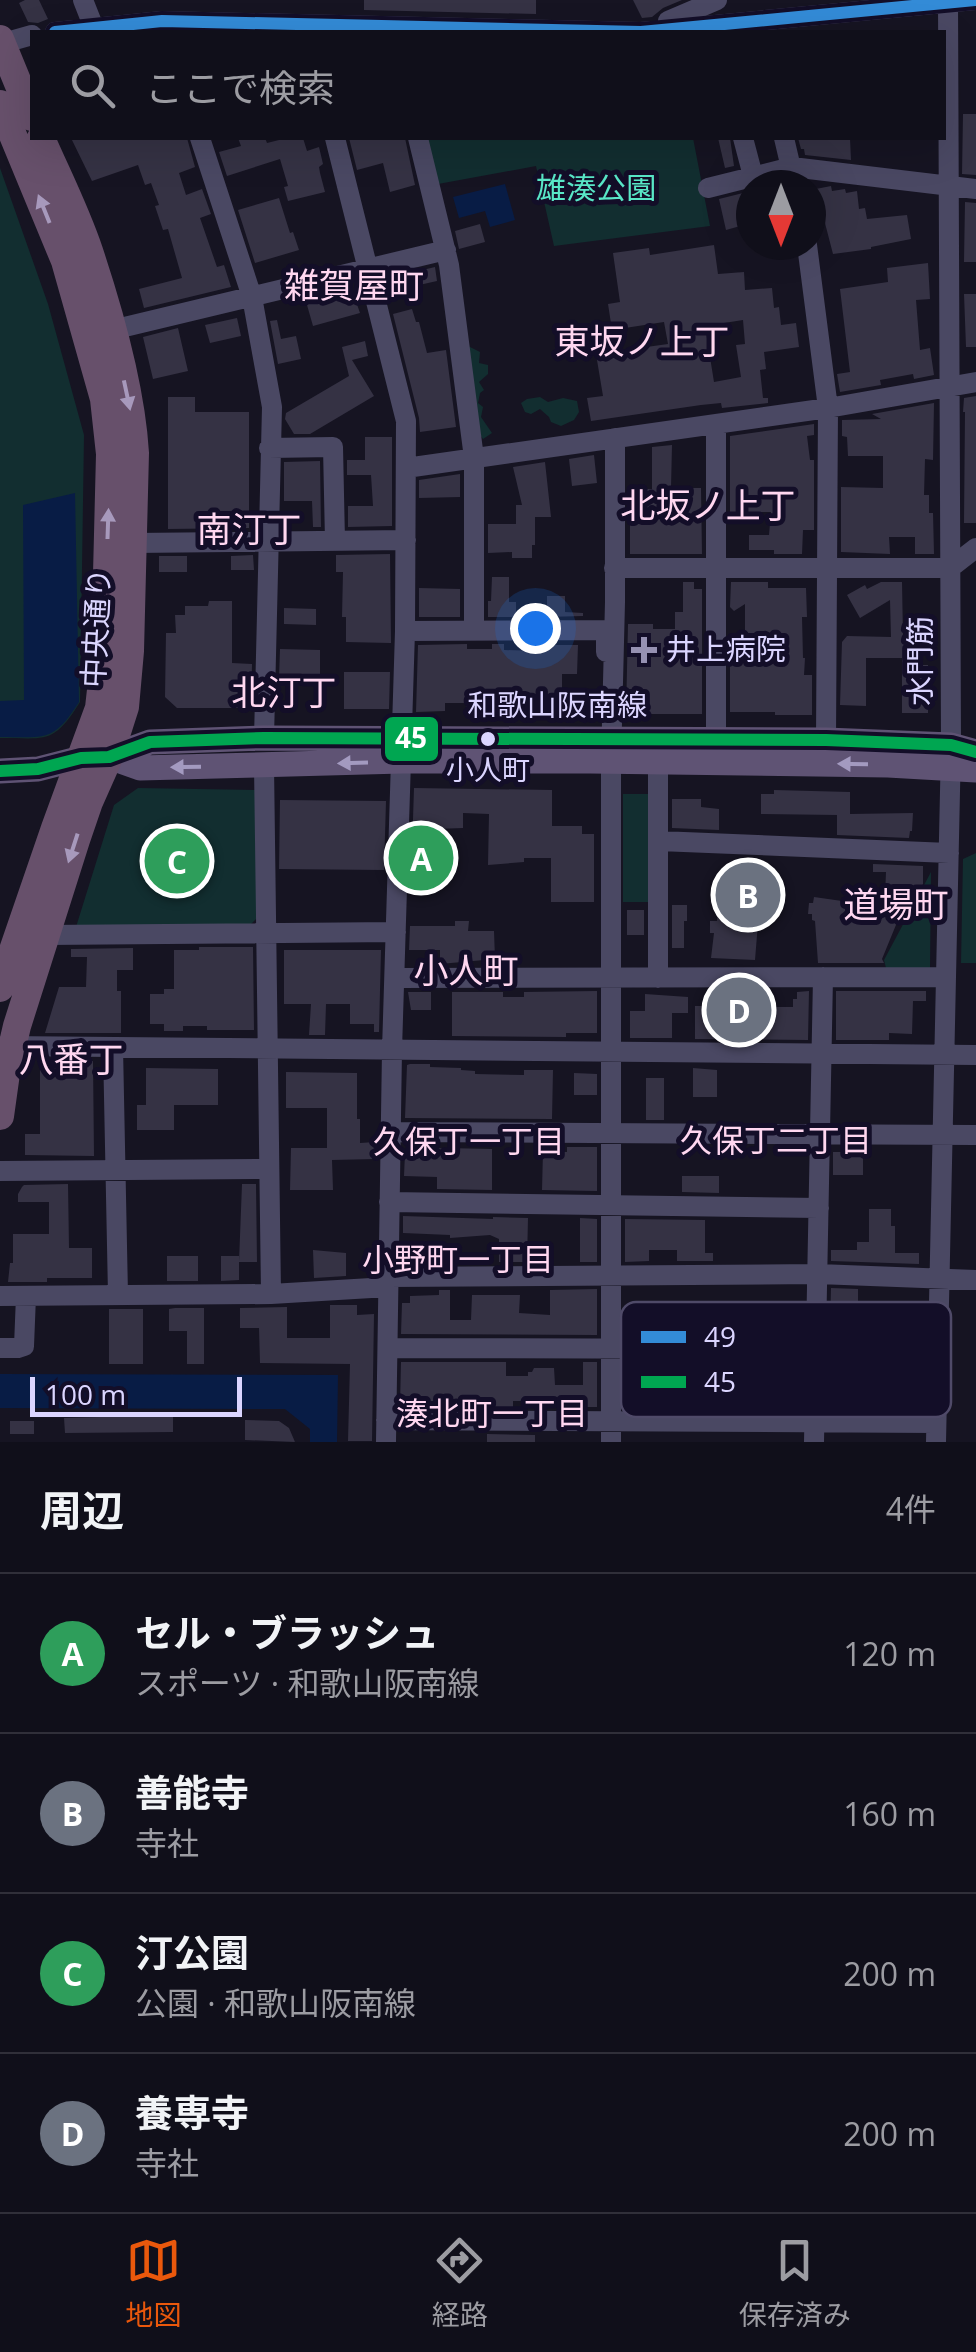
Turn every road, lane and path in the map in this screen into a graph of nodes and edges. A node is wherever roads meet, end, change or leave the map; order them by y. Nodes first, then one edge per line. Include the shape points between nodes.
1 (83, 0) edge
2 (155, 0) edge
3 (716, 0) edge
4 (975, 0) edge
5 (948, 1) edge
6 (756, 18) edge
7 (700, 19) edge
8 (833, 23) edge
9 (164, 27) edge
10 (94, 28) junction
11 (308, 29) edge
12 (74, 30) edge
13 (392, 30) edge
14 (650, 30) edge
15 (30, 35) edge
16 (1, 42) edge
17 (0, 104) edge
18 (30, 113) edge
19 (42, 140) edge
20 (201, 140) edge
21 (336, 140) edge
22 (418, 140) edge
23 (744, 140) edge
24 (784, 140) edge
25 (752, 170) edge
26 (792, 170) edge
27 (826, 178) edge
28 (736, 181) edge
29 (949, 186) junction
30 (708, 188) dead end
31 (976, 189) edge
32 (446, 250) junction
33 (809, 260) edge
34 (368, 269) junction
35 (252, 297) junction
36 (112, 330) junction
37 (976, 382) edge
38 (950, 388) junction
39 (828, 408) junction
40 (716, 424) junction
41 (615, 438) junction
42 (269, 448) junction
43 (474, 458) junction
44 (406, 468) junction
45 (406, 540) junction
46 (335, 541) junction
47 (268, 542) junction
48 (133, 543) junction
49 (976, 548) edge
50 (614, 568) junction
51 (716, 568) junction
52 (828, 568) junction
53 (950, 568) junction
54 (474, 630) junction
55 (405, 631) junction
56 (613, 686) junction
57 (264, 738) junction
58 (716, 740) junction
59 (826, 740) junction
60 (402, 750) junction
61 (611, 750) junction
62 (966, 756) edge
63 (95, 758) junction
64 (658, 762) junction
65 (264, 765) junction
66 (0, 770) edge
67 (976, 780) edge
68 (659, 841) junction
69 (949, 853) junction
70 (268, 932) junction
71 (396, 932) junction
72 (21, 934) edge
73 (611, 976) junction
74 (823, 977) junction
75 (946, 977) junction
76 (394, 978) junction
77 (658, 978) junction
78 (0, 988) edge
79 (6, 1046) edge
80 (114, 1047) junction
81 (268, 1048) junction
82 (392, 1050) junction
83 (612, 1053) junction
84 (944, 1054) junction
85 (976, 1054) edge
86 (822, 1055) junction
87 (0, 1116) edge
88 (390, 1132) junction
89 (610, 1134) junction
90 (821, 1135) junction
91 (943, 1135) junction
92 (976, 1136) edge
93 (115, 1169) junction
94 (268, 1169) junction
95 (0, 1171) edge
96 (389, 1202) junction
97 (610, 1206) junction
98 (819, 1208) junction
99 (818, 1274) junction
100 (610, 1276) junction
101 (938, 1278) junction
102 (976, 1280) edge
103 (388, 1282) junction
104 (271, 1294) junction
105 (118, 1295) junction
106 (0, 1296) edge
107 (26, 1296) junction
108 (817, 1302) edge
109 (938, 1302) edge
110 (0, 1348) edge
111 (388, 1348) junction
112 (610, 1349) junction
113 (621, 1349) edge
114 (386, 1420) junction
115 (611, 1432) edge
116 (814, 1432) edge
117 (936, 1433) edge
118 (386, 1442) edge

1 - 10 street
2 - 9 street
3 - 7 street
4 - 5 street
5 - 8 street
5 - 29 street, 水門筋
6 - 7 street
6 - 8 street
7 - 14 street
9 - 10 street
9 - 11 street
10 - 12 street
11 - 13 street
15 - 16 street
16 - 18 highway
63 -> 17 highway, 中央通り via 105,654 110,454 104,399 65,261
19 - 36 highway, 中央通り via 88,248
20 - 35 street
21 - 34 street
22 - 32 street
23 - 25 street
24 - 26 street
27 - 29 street
28 - 30 street
29 - 31 street
29 - 38 street, 水門筋
32 - 34 street
32 - 43 street
33 - 39 street
34 - 35 street
34 - 44 street via 406,421
35 - 36 street
35 - 42 street via 272,407
36 -> 48 highway, 中央通り via 133,425
37 - 38 street
38 - 39 street
38 - 53 street, 水門筋
39 - 40 street
39 - 52 street
40 - 41 street
40 - 51 street
41 - 43 street
41 - 50 street
42 - 46 street via 333,446
42 - 47 street
43 - 44 street
43 - 54 street
44 - 45 street
45 - 46 street
45 - 55 street
46 - 47 street
47 - 48 street
47 - 57 street
48 - 63 highway, 中央通り via 125,707
49 - 53 street
50 - 51 street
50 - 56 street
51 - 52 street
51 - 58 street
52 - 53 street
52 - 59 street
53 - 62 street, 水門筋
54 - 55 street
54 - 56 street via 606,630
55 - 60 street
56 - 61 street
57 - 60 main road, 和歌山阪南線
57 - 63 main road, 和歌山阪南線 via 150,742
58 - 59 main road, 和歌山阪南線
58 - 61 main road, 和歌山阪南線
59 - 62 main road, 和歌山阪南線
60 - 61 main road, 和歌山阪南線
60 -> 65 main road, 和歌山阪南線
60 - 71 street
61 - 64 main road, 和歌山阪南線
61 - 73 street
62 -> 64 main road, 和歌山阪南線 via 888,764
62 - 67 street
62 - 69 street, 水門筋
65 -> 63 main road, 和歌山阪南線 via 140,768
63 - 66 main road
63 - 72 highway, 中央通り via 54,828
64 - 68 street
65 - 70 street
68 - 69 street
68 - 77 street
69 - 75 street, 水門筋
70 - 71 street
70 - 72 street
70 - 81 street
71 - 76 street
72 - 78 highway, 中央通り
72 - 79 highway, 中央通り
73 - 76 street
73 - 77 street
73 - 83 street
74 - 75 street
74 - 77 street
74 - 86 street
75 - 84 street, 水門筋
76 - 82 street
79 - 80 street
79 - 87 highway, 中央通り
80 - 81 street
80 - 93 street
81 - 82 street
81 - 94 street
82 - 83 street
82 - 88 street
83 - 86 street
83 - 89 street
84 - 85 street
84 - 86 street
84 - 91 street, 水門筋
86 - 90 street
88 - 89 street
88 - 96 street
89 - 90 street
89 - 97 street
90 - 91 street
90 - 98 street
91 - 92 street
91 - 101 street, 水門筋
93 - 94 street
93 - 95 street
93 - 105 street
94 - 104 street
96 - 97 street
96 - 103 street
97 - 98 street
97 - 100 street
98 - 99 street
99 - 100 street
99 - 101 street
99 - 108 street
100 - 103 street
100 - 112 street
101 - 102 street
101 - 109 street, 水門筋
103 - 104 street
103 - 111 street
104 - 105 street
105 - 107 street
106 - 107 street
107 - 110 street via 24,1346
111 - 112 street
111 - 114 street
112 - 113 street
112 - 115 street
114 - 115 street
114 - 118 street
115 - 116 street
116 - 117 street

